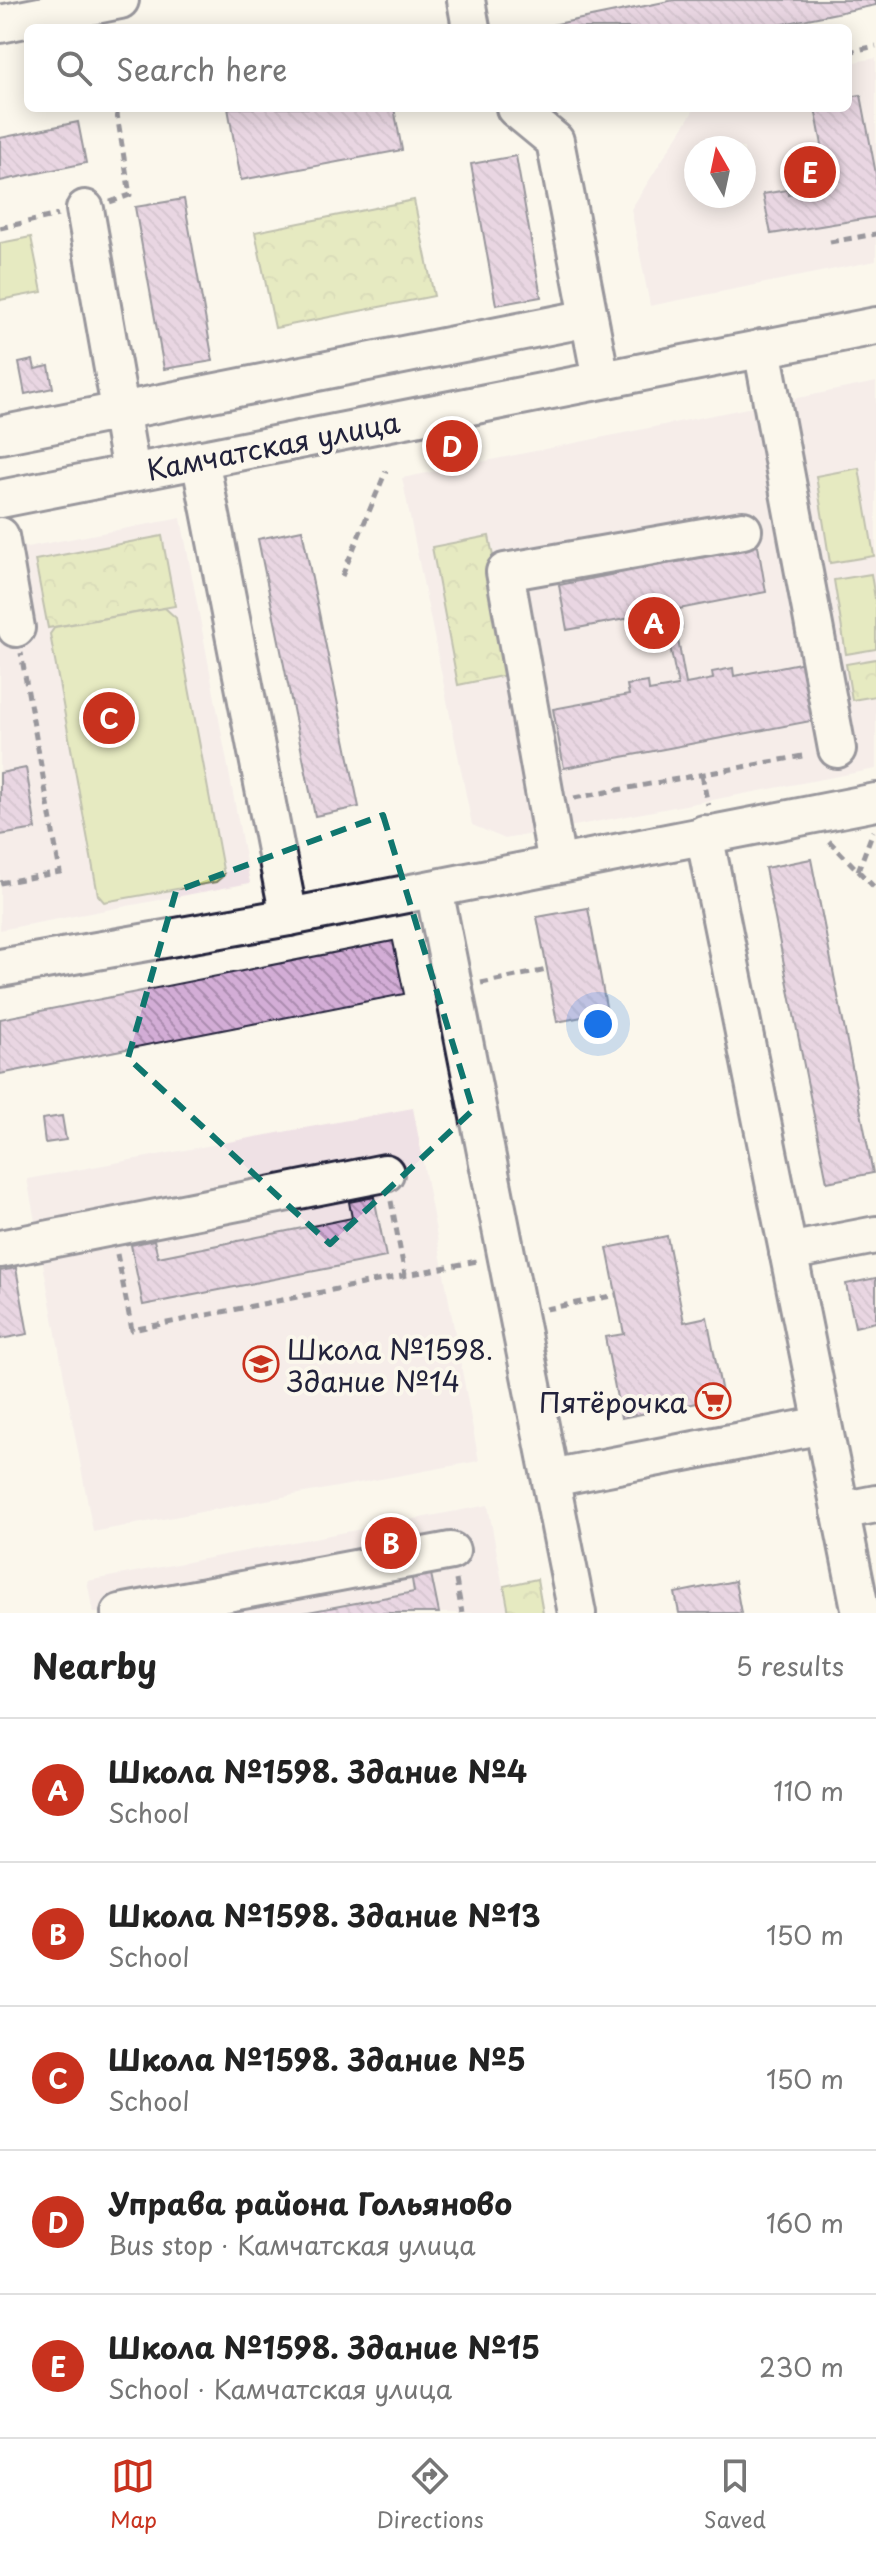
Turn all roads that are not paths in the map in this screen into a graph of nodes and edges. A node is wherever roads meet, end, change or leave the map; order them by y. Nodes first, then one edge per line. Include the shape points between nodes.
1 (120, 0) edge
2 (466, 0) edge
3 (0, 24) edge
4 (470, 24) edge
5 (520, 112) edge
6 (85, 209) dead end
7 (589, 318) junction
8 (876, 326) edge
9 (762, 348) junction
10 (601, 379) junction
11 (120, 412) junction
12 (0, 435) edge
13 (200, 459) junction
14 (131, 472) junction
15 (0, 499) edge
16 (743, 530) dead end
17 (0, 536) edge
18 (16, 628) road end
19 (837, 749) road end
20 (876, 802) edge
21 (704, 834) junction
22 (557, 864) junction
23 (434, 889) junction
24 (289, 917) junction
25 (0, 968) edge
26 (385, 1173) road end
27 (876, 1235) edge
28 (0, 1249) edge
29 (788, 1252) junction
30 (823, 1425) junction
31 (551, 1478) junction
32 (876, 1504) edge
33 (840, 1511) junction
34 (451, 1551) dead end
35 (120, 1613) edge
36 (577, 1613) edge
37 (861, 1613) edge

1 - 3 street
2 - 4 street
5 - 7 street via 555,141
6 - 11 street
7 - 10 street
7 - 11 street
8 - 9 street, Камчатская улица
9 - 10 street, Камчатская улица
9 - 19 street
10 - 13 street, Камчатская улица
11 - 12 street
11 - 14 street
13 - 14 street, Камчатская улица
13 - 24 street
14 - 15 street, Камчатская улица
16 - 22 street via 505,572
17 - 18 street
20 - 21 street
21 - 22 street
21 - 29 street
22 - 23 street
23 - 24 street
23 - 31 street
24 - 25 street
26 - 28 street
27 - 29 street
29 - 30 street
30 - 31 street
30 - 33 street
31 - 36 street
32 - 33 street
33 - 37 street
34 - 35 street

